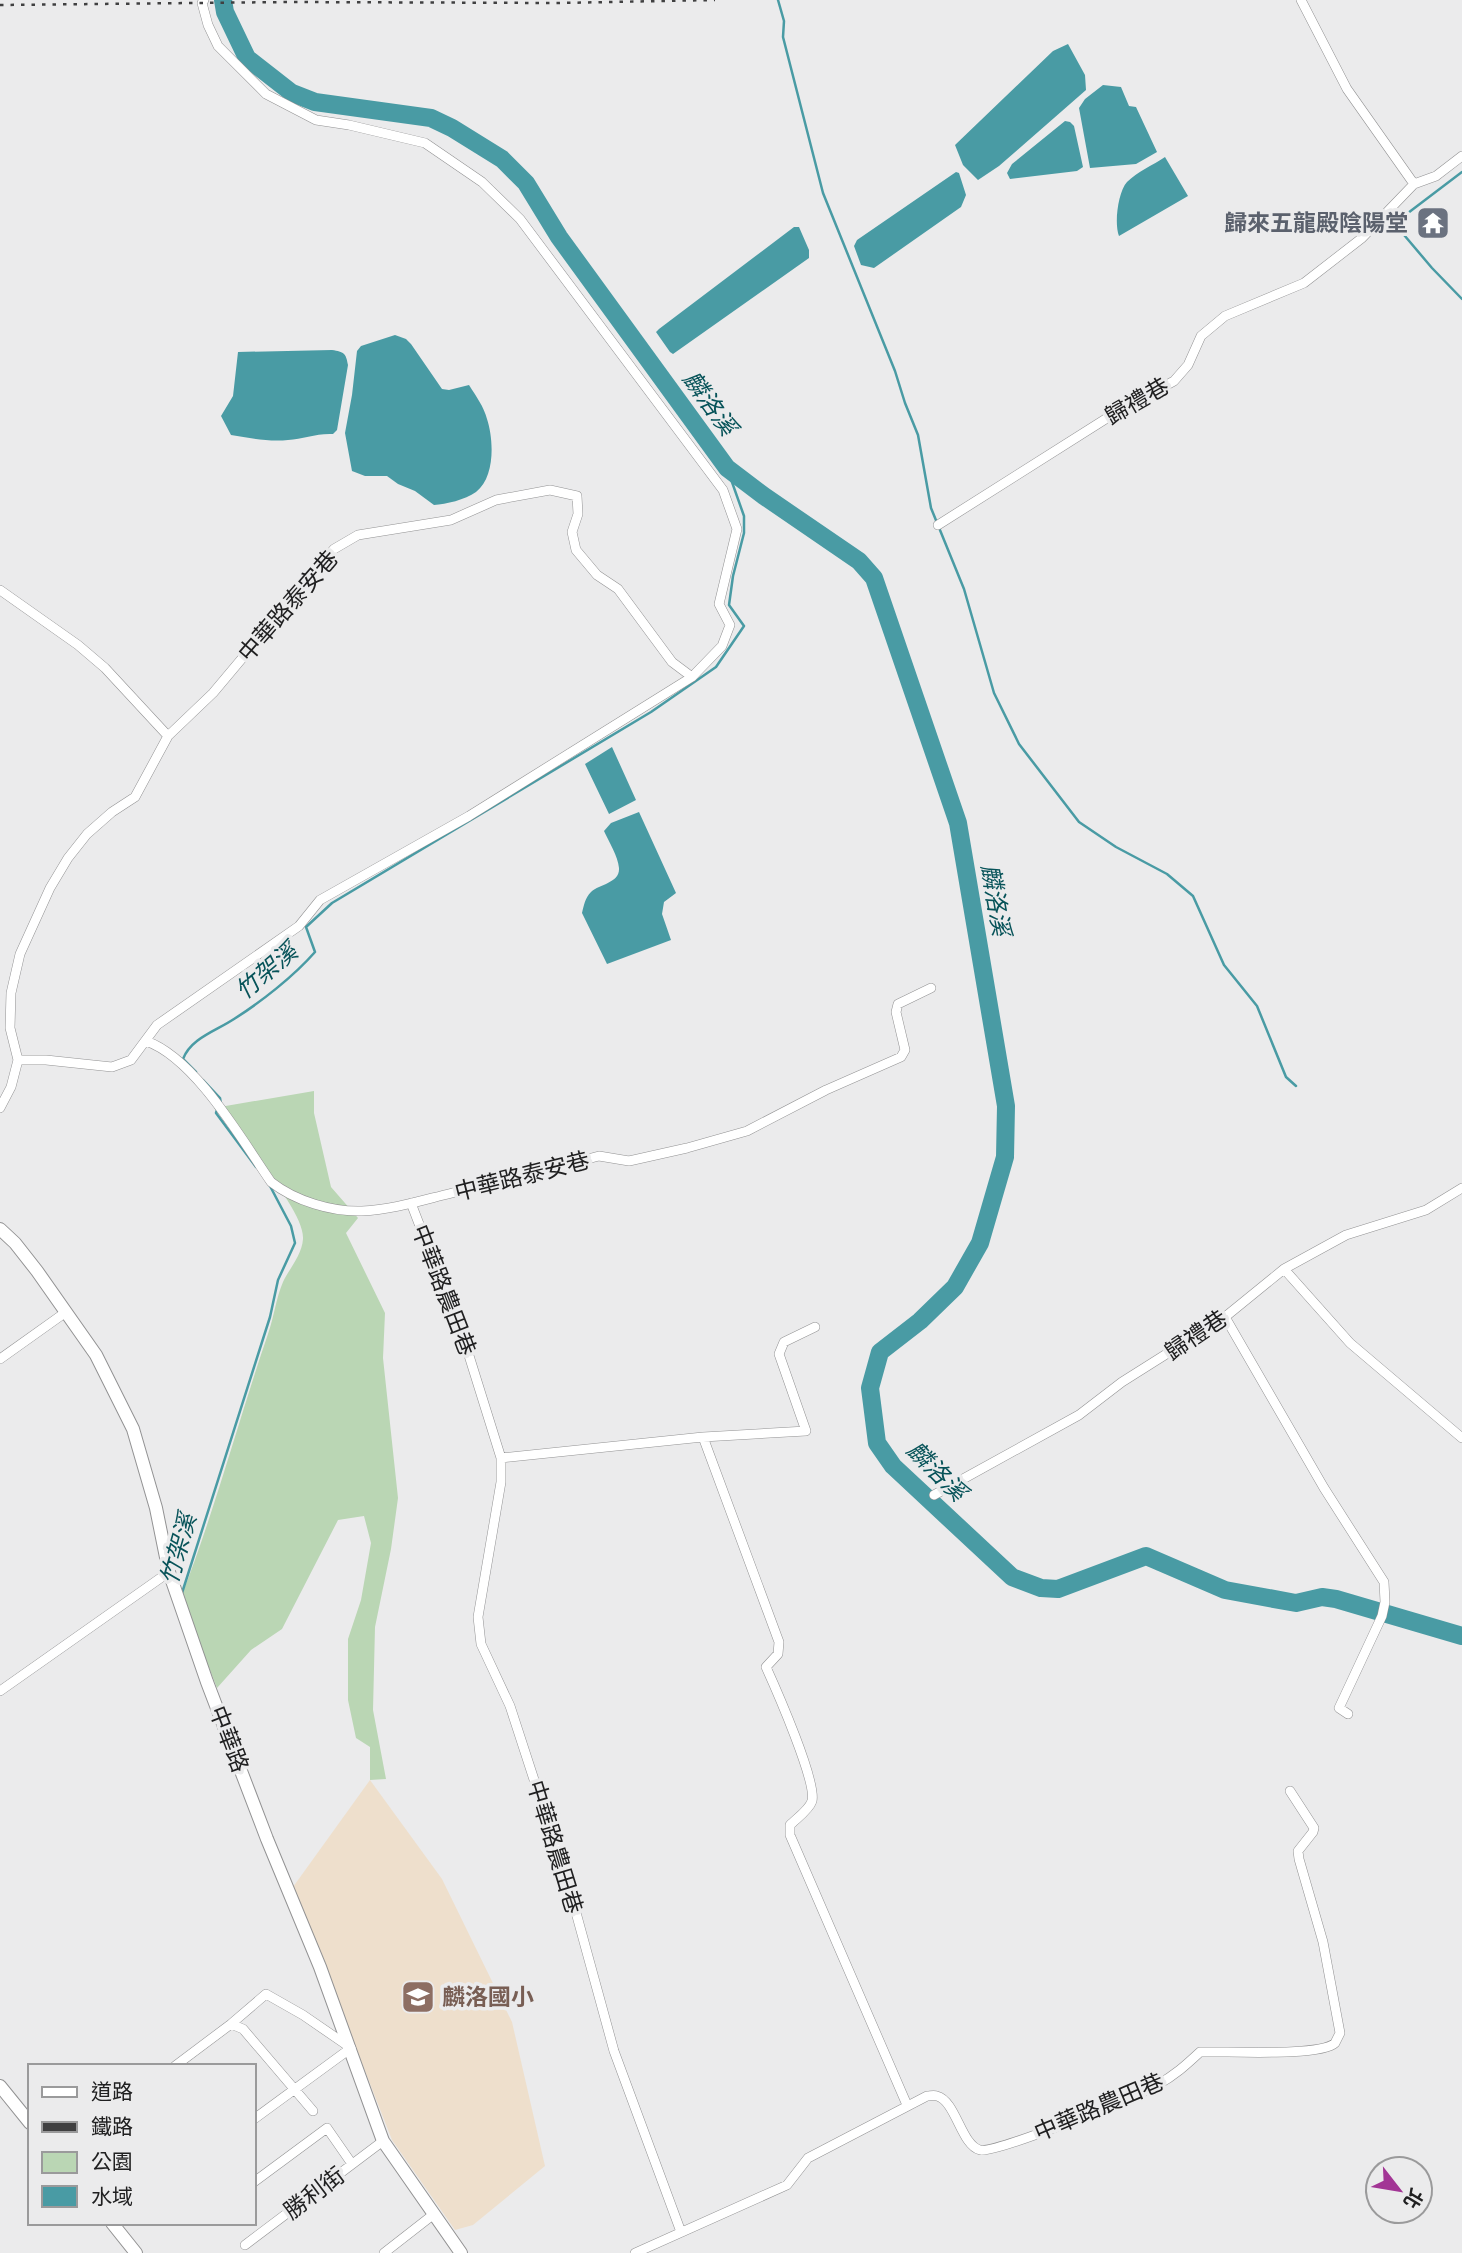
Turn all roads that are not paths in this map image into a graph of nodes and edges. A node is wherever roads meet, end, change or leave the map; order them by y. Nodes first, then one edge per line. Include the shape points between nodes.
1 (204, 0) edge
2 (1301, 0) edge
3 (1462, 156) edge
4 (1414, 184) junction
5 (938, 525) dead end
6 (0, 590) edge
7 (692, 677) junction
8 (168, 736) junction
9 (931, 988) dead end
10 (146, 1041) junction
11 (19, 1060) junction
12 (0, 1108) edge
13 (1462, 1188) edge
14 (411, 1203) junction
15 (0, 1229) edge
16 (1284, 1269) junction
17 (66, 1312) junction
18 (1225, 1317) junction
19 (815, 1327) dead end
20 (0, 1359) edge
21 (703, 1437) junction
22 (1462, 1438) edge
23 (501, 1458) junction
24 (934, 1495) dead end
25 (169, 1572) junction
26 (0, 1691) edge
27 (1348, 1714) dead end
28 (1290, 1790) dead end
29 (231, 2024) junction
30 (351, 2048) junction
31 (178, 2064) edge
32 (0, 2086) edge
33 (295, 2088) junction
34 (907, 2105) junction
35 (313, 2111) dead end
36 (256, 2117) edge
37 (28, 2121) edge
38 (383, 2141) junction
39 (352, 2164) junction
40 (256, 2181) edge
41 (434, 2214) junction
42 (114, 2225) edge
43 (681, 2232) junction
44 (245, 2245) dead end
45 (136, 2253) edge
46 (384, 2253) edge
47 (461, 2253) edge
48 (635, 2253) edge

1 - 7 street via 218,47 267,94 316,120 425,143 482,182 520,219 723,490 737,529 719,604 730,625 722,646
2 - 4 street via 1347,89
3 - 4 street, 歸禮巷 via 1436,176
4 - 5 street, 歸禮巷 via 1362,238 1304,283 1225,316 1201,337 1188,365 1174,381 1103,420
6 - 8 street via 105,668
7 - 8 street, 中華路泰安巷 via 672,662 618,589 597,575 576,550 572,532 577,496 550,490 496,500 452,520 358,536 334,549 213,693
7 - 10 street via 469,816 320,900 299,926 157,1025
8 - 11 street, 中華路泰安巷 via 135,797 87,834 50,888 20,954 11,993 10,1028
9 - 14 street, 中華路泰安巷 via 898,1004 905,1050 901,1057 747,1131 629,1161 599,1156
10 - 11 street via 131,1060 112,1067
10 - 14 street, 中華路泰安巷 via 169,1053 219,1107 271,1182 286,1193 339,1210
11 - 12 street
13 - 16 street, 歸禮巷 via 1426,1210 1346,1235
14 - 23 street, 中華路農田巷 via 466,1346
15 - 17 street, 中華路
16 - 18 street, 歸禮巷
16 - 22 street via 1350,1343
17 - 20 street
17 - 25 street, 中華路 via 96,1355 133,1429
18 - 24 street, 歸禮巷 via 1079,1415
18 - 27 street via 1384,1582 1382,1616 1339,1708
19 - 21 street via 784,1342 779,1354 806,1431
21 - 23 street
21 - 34 street via 779,1642 778,1654 766,1667 813,1793 811,1805 790,1825 790,1835
23 - 43 street, 中華路農田巷 via 478,1617 481,1644 510,1706 569,1886 614,2051
25 - 26 street
25 - 30 street, 中華路 via 262,1827
28 - 34 street, 中華路農田巷 via 1314,1828 1298,1850 1323,1942 1340,2033 1336,2042 1303,2052 1200,2052 1182,2070 1155,2086 989,2150 972,2145 945,2101 937,2096
29 - 30 street via 266,1994
29 - 31 street
29 - 33 street via 243,2029
30 - 33 street
30 - 38 street, 中華路
32 - 37 street
33 - 35 street
33 - 36 street
34 - 43 street, 中華路農田巷 via 807,2158 787,2185
38 - 39 street, 勝利街
38 - 41 street, 中華路
39 - 40 street via 327,2128
39 - 44 street, 勝利街
41 - 46 street
41 - 47 street, 中華路
42 - 45 street
43 - 48 street, 中華路農田巷

